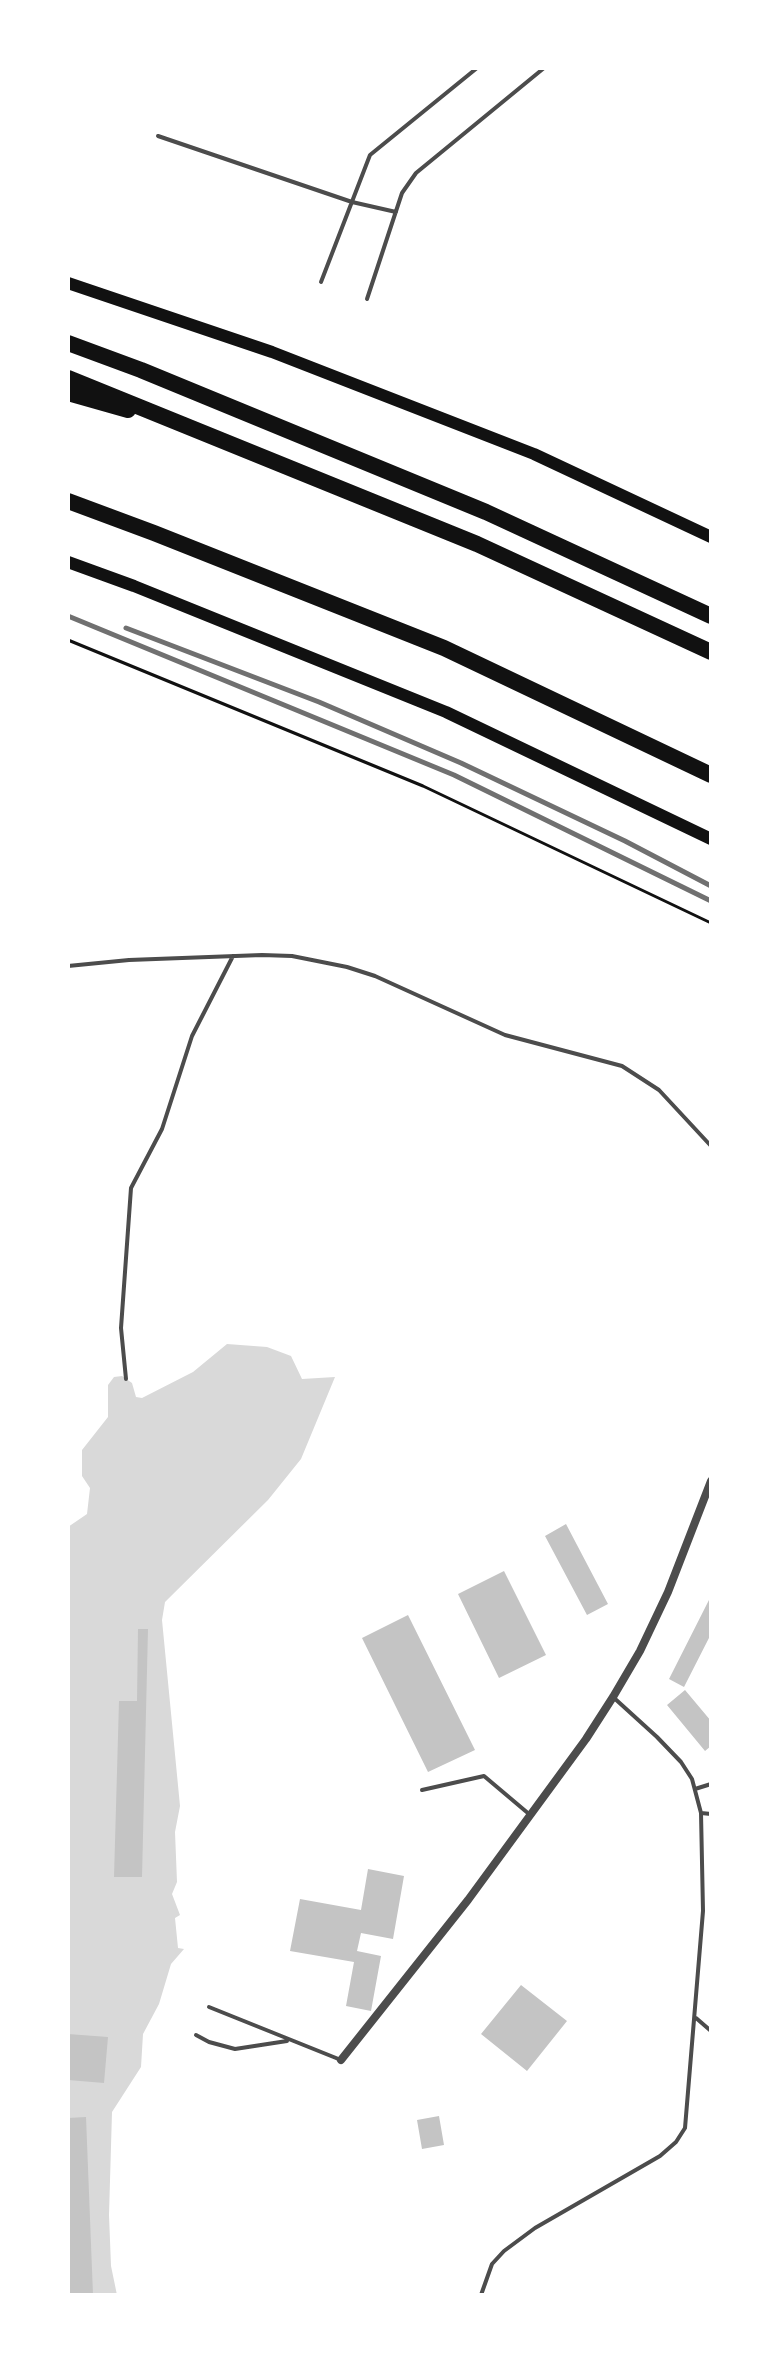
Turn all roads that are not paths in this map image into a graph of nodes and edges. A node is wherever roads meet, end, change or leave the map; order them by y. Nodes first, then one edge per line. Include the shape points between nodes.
1 (477, 68) edge
2 (544, 68) edge
3 (158, 136) dead end
4 (352, 202) junction
5 (396, 212) junction
6 (321, 282) dead end
7 (68, 283) edge
8 (367, 299) dead end
9 (68, 343) edge
10 (68, 378) edge
11 (68, 393) edge
12 (165, 416) junction
13 (68, 501) edge
14 (711, 537) edge
15 (68, 562) edge
16 (711, 616) edge
17 (711, 652) edge
18 (711, 775) edge
19 (711, 839) edge
20 (233, 956) junction
21 (68, 966) edge
22 (711, 1146) edge
23 (126, 1379) dead end
24 (711, 1481) edge
25 (613, 1697) junction
26 (711, 1784) edge
27 (695, 1789) junction
28 (422, 1790) dead end
29 (701, 1813) junction
30 (711, 1814) edge
31 (531, 1816) junction
32 (209, 2007) dead end
33 (696, 2018) junction
34 (711, 2031) edge
35 (196, 2035) dead end
36 (289, 2040) junction
37 (341, 2060) joint
38 (481, 2295) edge

1 - 4 lane via 370,155
2 - 5 lane via 416,173
3 - 4 lane
4 - 5 lane
4 - 6 lane
5 - 8 lane
7 - 14 main road via 272,352 534,454
9 - 16 highway via 486,512
10 - 12 highway
11 - 12 highway
12 - 17 highway via 477,544
13 - 18 highway via 444,648
15 - 19 main road via 446,712
20 - 21 lane
20 - 22 lane via 292,956 347,967 505,1035 622,1066 659,1090
20 - 23 lane via 192,1036 162,1129 131,1188 121,1328
24 - 25 street via 668,1592
25 - 27 lane via 681,1762
25 - 31 street
26 - 27 lane
27 - 29 lane
28 - 31 lane via 484,1776
29 - 30 lane
29 - 33 lane via 703,1911
31 - 37 street
32 - 36 lane
33 - 34 lane
33 - 38 lane via 688,2114 676,2142 641,2169 518,2240 492,2264
35 - 36 lane via 235,2049
36 - 37 lane

